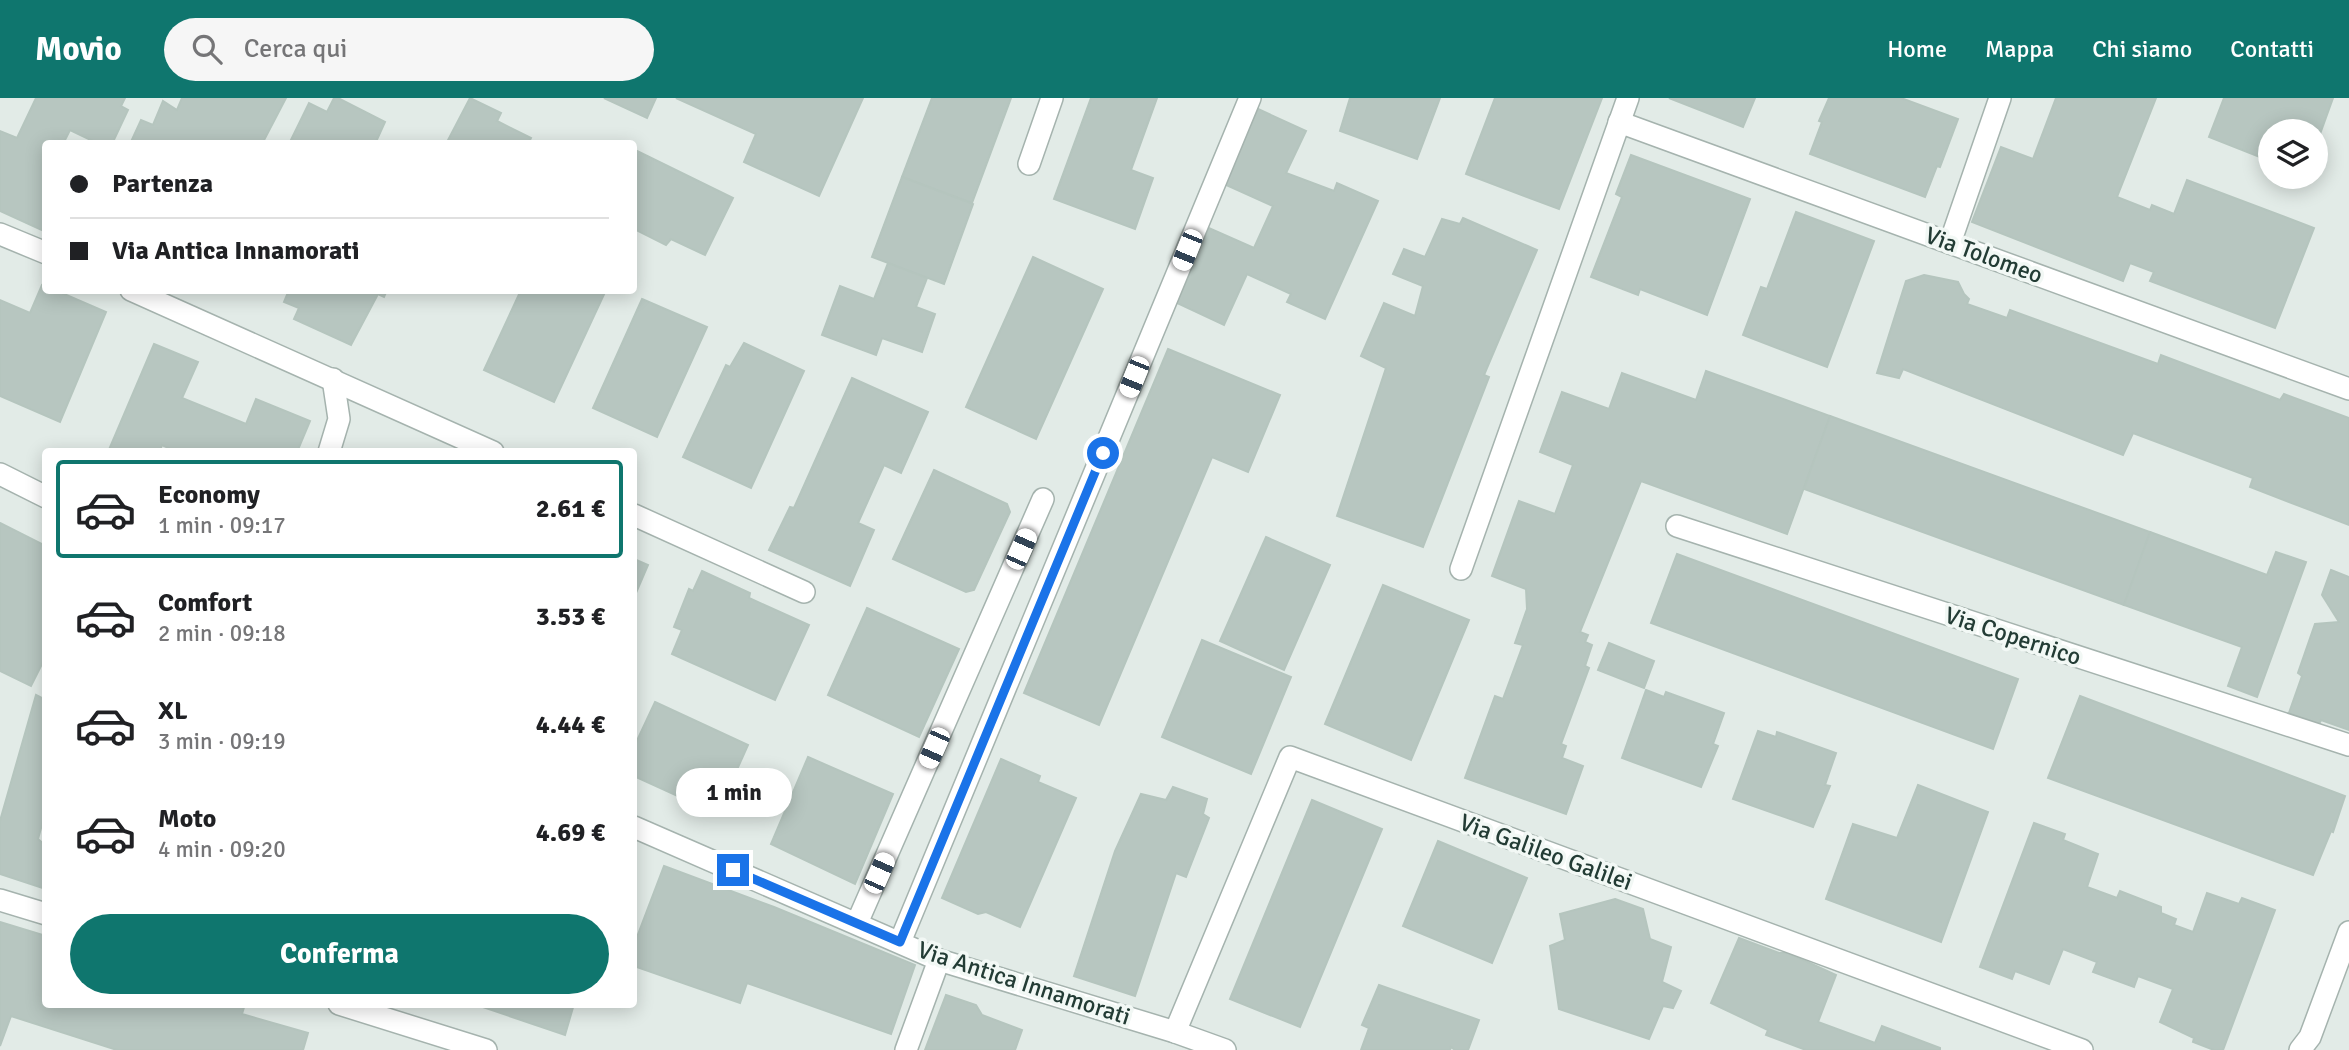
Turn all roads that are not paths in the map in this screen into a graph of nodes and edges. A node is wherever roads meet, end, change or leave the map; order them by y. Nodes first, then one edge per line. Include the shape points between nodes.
1 (1052, 98) edge
2 (1250, 98) edge
3 (1628, 98) edge
4 (2000, 98) edge
5 (1619, 122) junction
6 (1029, 164) dead end
7 (0, 233) edge
8 (1951, 243) junction
9 (42, 251) edge
10 (140, 294) edge
11 (333, 379) junction
12 (2349, 389) edge
13 (330, 448) edge
14 (485, 448) edge
15 (0, 474) edge
16 (42, 495) edge
17 (1043, 499) dead end
18 (637, 516) edge
19 (1677, 526) dead end
20 (1461, 569) dead end
21 (804, 592) dead end
22 (2349, 745) edge
23 (637, 828) edge
24 (0, 900) edge
25 (42, 913) edge
26 (857, 923) junction
27 (2349, 932) edge
28 (900, 942) junction
29 (939, 960) junction
30 (352, 1008) edge
31 (1175, 1032) junction
32 (486, 1050) edge
33 (906, 1050) edge
34 (1225, 1050) edge
35 (2082, 1050) edge
36 (2300, 1050) edge

1 - 6 street
2 - 28 street
3 - 5 street
4 - 8 street
5 - 8 street, Via Tolomeo
5 - 20 street
7 - 9 street
8 - 12 street, Via Tolomeo
10 - 11 street
11 - 13 street via 339,419
11 - 14 street
15 - 16 street
17 - 26 street
18 - 21 street
19 - 22 street, Via Copernico
23 - 26 street, Via Antica Innamorati
24 - 25 street
26 - 28 street, Via Antica Innamorati
27 - 36 street via 2310,1037
28 - 29 street, Via Antica Innamorati
29 - 31 street, Via Antica Innamorati
29 - 33 street
30 - 32 street
31 - 34 street, Via Antica Innamorati
31 - 35 street, Via Galileo Galilei via 1290,757

